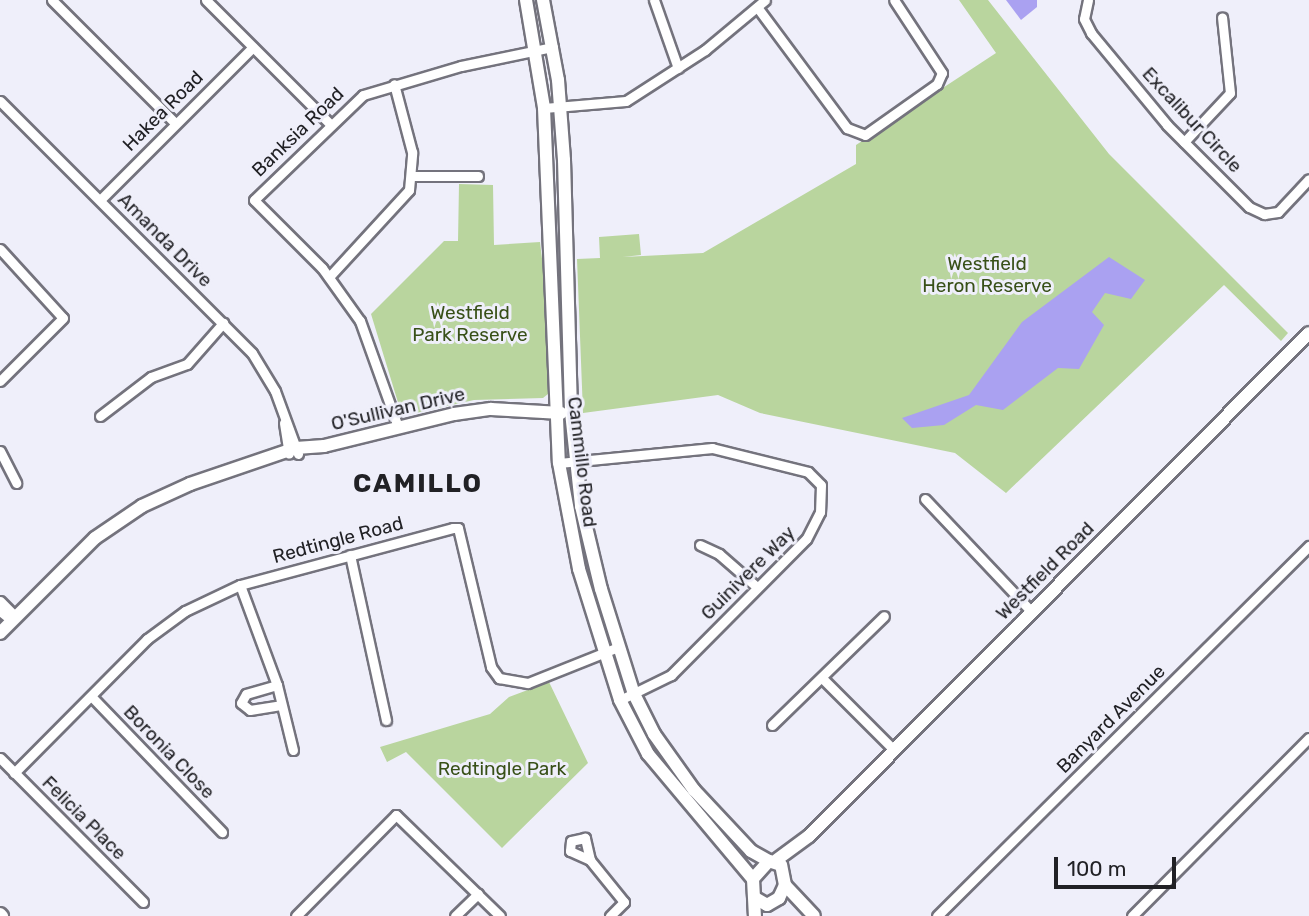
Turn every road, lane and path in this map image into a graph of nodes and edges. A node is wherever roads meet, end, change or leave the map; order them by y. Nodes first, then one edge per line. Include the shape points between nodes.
1 (52, 0) edge
2 (206, 0) edge
3 (526, 0) edge
4 (543, 0) edge
5 (654, 0) edge
6 (765, 0) edge
7 (894, 0) edge
8 (1088, 0) edge
9 (757, 7) junction
10 (1222, 16) dead end
11 (253, 47) junction
12 (553, 47) junction
13 (537, 50) junction
14 (678, 68) junction
15 (394, 84) junction
16 (0, 101) edge
17 (560, 106) junction
18 (544, 108) junction
19 (175, 123) junction
20 (329, 123) junction
21 (1184, 142) junction
22 (413, 176) junction
23 (478, 176) dead end
24 (1307, 186) edge
25 (100, 200) junction
26 (0, 249) edge
27 (329, 277) junction
28 (223, 323) junction
29 (1309, 333) edge
30 (0, 381) edge
31 (571, 408) junction
32 (554, 409) junction
33 (100, 416) dead end
34 (398, 427) junction
35 (0, 451) edge
36 (293, 452) junction
37 (576, 460) junction
38 (559, 463) junction
39 (16, 483) dead end
40 (925, 499) dead end
41 (700, 545) dead end
42 (1309, 546) edge
43 (350, 555) junction
44 (240, 585) junction
45 (757, 587) junction
46 (1032, 612) junction
47 (6, 614) edge
48 (884, 616) dead end
49 (0, 633) edge
50 (618, 648) junction
51 (604, 653) junction
52 (822, 678) junction
53 (277, 685) junction
54 (634, 694) junction
55 (91, 696) junction
56 (620, 700) junction
57 (281, 705) junction
58 (386, 720) dead end
59 (772, 725) dead end
60 (1309, 738) edge
61 (293, 750) dead end
62 (894, 750) junction
63 (0, 758) edge
64 (15, 773) junction
65 (222, 832) dead end
66 (590, 860) dead end
67 (776, 864) junction
68 (753, 878) junction
69 (785, 885) junction
70 (478, 894) junction
71 (755, 898) junction
72 (774, 901) junction
73 (143, 902) dead end
74 (810, 912) edge
75 (940, 915) edge
76 (296, 916) edge
77 (455, 916) edge
78 (500, 916) edge
79 (610, 916) edge
80 (757, 916) edge
81 (1132, 916) edge

1 - 19 street
2 - 11 street
3 - 13 main road, Cammillo Road
4 - 12 main road, Cammillo Road
5 - 14 street
6 - 9 street
7 - 9 street via 940,64 941,76 937,84 865,135 848,128
8 - 21 street, Excalibur Circle via 1083,12 1087,28
9 - 14 street
10 - 21 street via 1230,93
11 - 19 street, Hakea Road
11 - 20 street
12 - 13 street, Banksia Road
12 - 17 main road, Cammillo Road
13 - 15 street, Banksia Road
13 - 18 main road, Cammillo Road
14 - 17 street via 626,102
15 - 20 street, Banksia Road via 363,95
15 - 22 street via 412,152
16 - 25 street, Amanda Drive
17 - 18 street
17 - 31 main road, Cammillo Road
18 - 32 main road, Cammillo Road
19 - 25 street, Hakea Road
20 - 27 street, Banksia Road via 254,200
21 - 24 street, Excalibur Circle via 1257,212 1278,212
22 - 23 street
22 - 27 street via 401,204
25 - 28 street, Amanda Drive
26 - 30 street via 63,318
27 - 34 street, Banksia Road via 371,344
28 - 33 street via 187,364 151,377
28 - 36 street, Amanda Drive via 258,361 284,418
29 - 46 main road, Westfield Road
31 - 32 main road, O'Sullivan Drive
31 - 37 main road, Cammillo Road
32 - 34 main road, O'Sullivan Drive via 468,411
32 - 38 main road, Cammillo Road
34 - 36 main road, O'Sullivan Drive
35 - 39 street
36 - 47 main road, O'Sullivan Drive via 190,484 142,506 95,538 26,603
37 - 38 street, Guinivere Way
37 - 45 street, Guinivere Way via 712,447 813,476 822,496 815,527
37 - 50 main road, Cammillo Road via 586,530
38 - 51 main road, Cammillo Road via 579,569
40 - 46 street
41 - 45 street via 719,554
42 - 75 street, Banyard Avenue
43 - 44 street, Redtingle Road
43 - 51 street, Redtingle Road via 458,528 491,667 499,678 528,683
43 - 58 street
44 - 53 street
44 - 55 street, Redtingle Road via 185,611 147,639
45 - 54 street, Guinivere Way via 671,675
46 - 62 main road, Westfield Road
47 - 49 main road, O'Sullivan Drive
48 - 52 street
50 - 51 street, Redtingle Road
50 - 54 main road, Cammillo Road
51 - 56 main road, Cammillo Road
52 - 59 street
52 - 62 street
53 - 57 street
53 - 57 street via 246,694 241,703 250,709
54 - 56 street, Guinivere Way
54 - 67 main road, Cammillo Road via 654,734 694,790 751,851
55 - 64 street, Redtingle Road
55 - 65 street, Boronia Close
56 - 68 main road, Cammillo Road via 655,766
57 - 61 street
60 - 81 street
62 - 67 main road, Westfield Road
63 - 64 street, Felicia Place
64 - 73 street, Felicia Place
66 - 79 street via 624,902
67 - 68 main road, Westfield Road
67 - 69 main road
68 - 71 main road
69 - 72 main road
69 - 74 main road
70 - 76 street via 396,815
70 - 77 street
70 - 78 street
71 - 72 main road
71 - 80 main road
72 - 74 main road
72 - 80 main road

